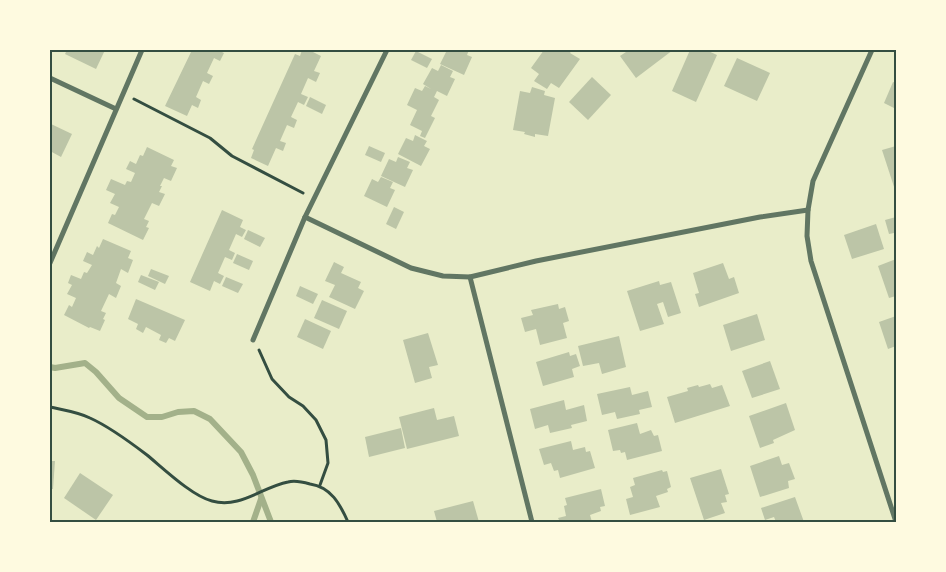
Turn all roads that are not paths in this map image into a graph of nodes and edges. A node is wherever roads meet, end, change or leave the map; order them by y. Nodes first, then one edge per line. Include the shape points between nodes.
1 (142, 50) edge
2 (387, 50) edge
3 (872, 50) edge
4 (50, 78) edge
5 (116, 109) junction
6 (808, 210) junction
7 (305, 217) junction
8 (50, 262) edge
9 (470, 277) junction
10 (254, 342) road end
11 (532, 522) edge
12 (896, 522) edge

1 - 5 street
2 - 7 street
3 - 6 street via 813,181
4 - 5 street
5 - 8 street
6 - 9 street via 546,259
6 - 12 street via 807,236 811,261
7 - 9 street via 411,268 443,276
7 - 10 street
9 - 11 street

